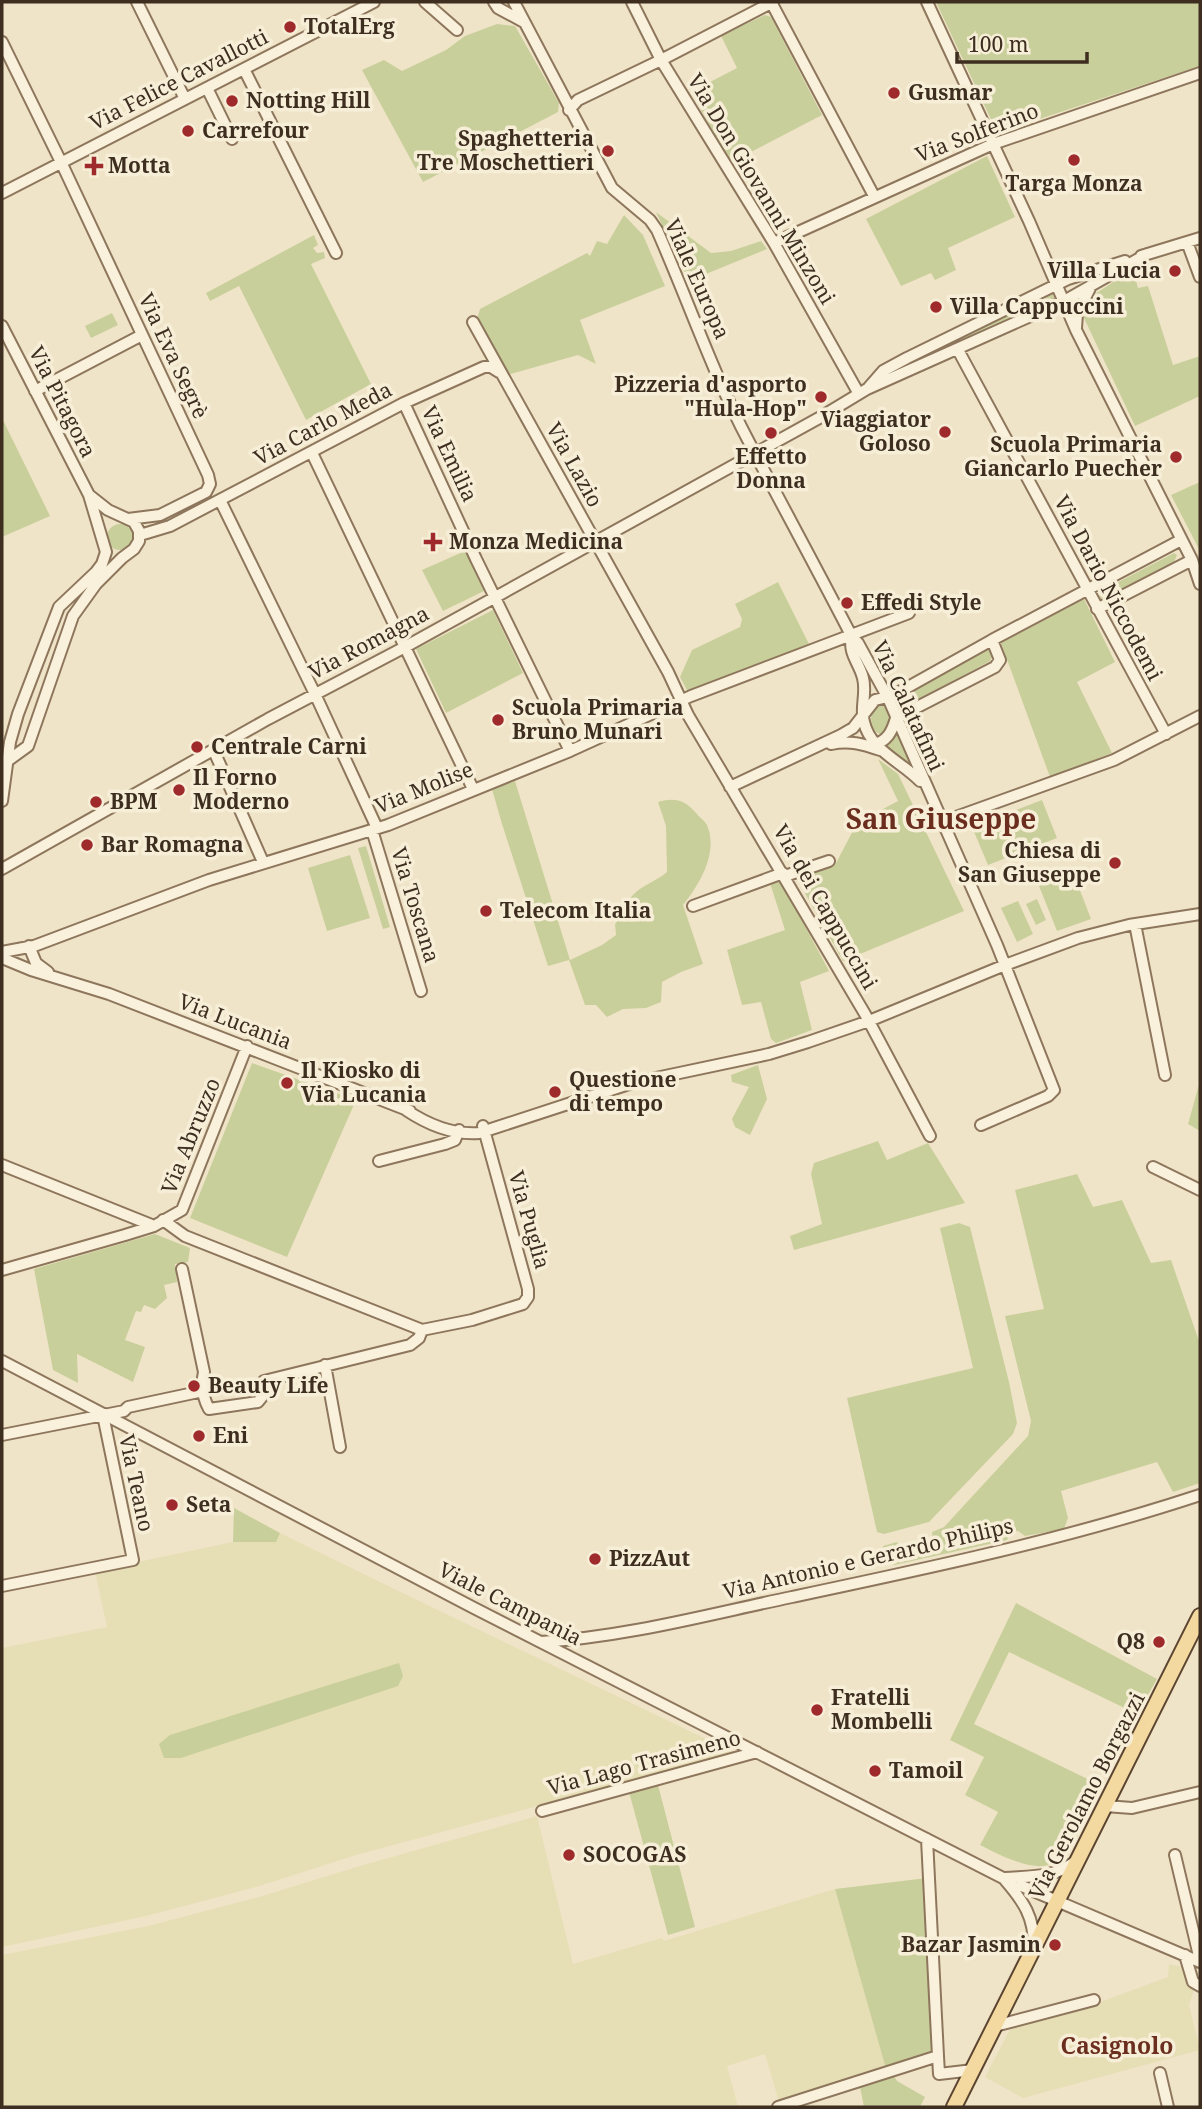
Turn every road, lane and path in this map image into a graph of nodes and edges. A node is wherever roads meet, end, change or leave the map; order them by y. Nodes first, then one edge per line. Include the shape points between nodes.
1 (137, 2) edge
2 (374, 2) edge
3 (425, 2) edge
4 (495, 2) edge
5 (514, 2) edge
6 (632, 2) edge
7 (772, 2) edge
8 (927, 2) edge
9 (527, 23) junction
10 (457, 30) dead end
11 (2, 42) edge
12 (661, 60) junction
13 (244, 69) junction
14 (1200, 74) edge
15 (206, 88) junction
16 (185, 99) junction
17 (569, 110) junction
18 (232, 139) dead end
19 (993, 144) junction
20 (61, 162) junction
21 (2, 193) edge
22 (874, 196) junction
23 (1200, 238) edge
24 (1187, 242) junction
25 (774, 243) junction
26 (336, 253) dead end
27 (1147, 254) junction
28 (1200, 277) edge
29 (1092, 284) junction
30 (1057, 285) junction
31 (1064, 301) junction
32 (473, 322) dead end
33 (2, 326) edge
34 (1076, 331) junction
35 (142, 335) junction
36 (958, 350) junction
37 (499, 372) junction
38 (35, 391) junction
39 (863, 392) junction
40 (404, 403) junction
41 (312, 453) junction
42 (755, 453) junction
43 (89, 495) junction
44 (220, 500) junction
45 (126, 518) junction
46 (166, 527) junction
47 (140, 535) junction
48 (103, 539) junction
49 (1181, 540) junction
50 (594, 542) junction
51 (131, 551) junction
52 (1192, 560) junction
53 (1200, 584) edge
54 (1087, 590) junction
55 (494, 597) junction
56 (1097, 609) junction
57 (909, 613) dead end
58 (852, 637) junction
59 (992, 640) junction
60 (405, 647) junction
61 (315, 694) junction
62 (888, 698) junction
63 (683, 701) junction
64 (863, 716) junction
65 (1200, 716) edge
66 (896, 718) junction
67 (1166, 734) junction
68 (875, 747) junction
69 (815, 748) junction
70 (214, 751) junction
71 (570, 751) junction
72 (5, 762) edge
73 (730, 787) junction
74 (473, 789) junction
75 (927, 791) junction
76 (2, 800) edge
77 (942, 822) junction
78 (374, 829) junction
79 (829, 861) dead end
80 (263, 862) junction
81 (2, 869) edge
82 (784, 874) junction
83 (693, 906) dead end
84 (1200, 914) edge
85 (1135, 924) junction
86 (29, 947) junction
87 (2, 951) edge
88 (2, 958) edge
89 (1005, 965) junction
90 (50, 974) junction
91 (421, 991) dead end
92 (869, 1021) junction
93 (247, 1046) junction
94 (1165, 1075) dead end
95 (981, 1125) dead end
96 (484, 1129) junction
97 (459, 1130) junction
98 (930, 1136) dead end
99 (379, 1161) dead end
100 (2, 1165) edge
101 (1153, 1167) dead end
102 (1200, 1190) edge
103 (159, 1223) junction
104 (182, 1269) dead end
105 (2, 1270) edge
106 (422, 1330) junction
107 (2, 1361) edge
108 (325, 1365) junction
109 (203, 1391) junction
110 (103, 1415) junction
111 (2, 1435) edge
112 (340, 1447) dead end
113 (1200, 1495) edge
114 (2, 1586) edge
115 (1200, 1616) edge
116 (541, 1642) junction
117 (757, 1752) junction
118 (1200, 1792) edge
119 (1105, 1806) junction
120 (542, 1811) dead end
121 (927, 1839) junction
122 (1175, 1855) dead end
123 (1076, 1861) junction
124 (1003, 1878) junction
125 (1056, 1902) junction
126 (1034, 1948) junction
127 (1185, 1955) junction
128 (1200, 1961) edge
129 (1200, 1986) edge
130 (1094, 2000) dead end
131 (995, 2026) junction
132 (938, 2056) junction
133 (973, 2070) junction
134 (1160, 2073) dead end
135 (778, 2107) edge
136 (954, 2107) edge
137 (1168, 2107) edge

1 - 16 street
2 - 13 street, Via Felice Cavallotti
3 - 10 street
4 - 9 street
5 - 9 street, Viale Europa
6 - 12 street, Via Don Giovanni Minzoni
7 - 12 street
7 - 22 street
8 - 19 street
9 - 17 street, Viale Europa
11 - 20 street, Via Eva Segrè
12 - 17 street via 578,100
12 - 25 street, Via Don Giovanni Minzoni
13 - 15 street, Via Felice Cavallotti
13 - 26 street
14 - 19 street, Via Solferino
15 - 16 street, Via Felice Cavallotti
15 - 18 street
16 - 20 street, Via Felice Cavallotti
17 - 42 street, Viale Europa via 612,188 657,230 712,365
19 - 22 street, Via Solferino
19 - 30 street
20 - 21 street, Via Felice Cavallotti
20 - 35 street, Via Eva Segrè
22 - 25 street, Via Solferino
23 - 24 street
24 - 27 street
24 - 28 street
25 - 39 street, Via Don Giovanni Minzoni
27 - 29 street
27 - 30 street
29 - 31 street
29 - 34 street via 1079,308
30 - 31 street
30 - 39 street via 883,371
31 - 34 street
31 - 36 street
32 - 37 street, Via Lazio
33 - 38 street, Via Pitagora
34 - 49 street
35 - 38 street
35 - 45 street, Via Eva Segrè via 210,484 206,492 160,516
36 - 39 street
36 - 54 street, Via Dario Niccodemi
37 - 40 street, Via Carlo Meda via 484,367
37 - 50 street, Via Lazio
38 - 43 street, Via Pitagora
39 - 42 street, Via Romagna
40 - 41 street, Via Carlo Meda
40 - 55 street, Via Emilia
41 - 44 street, Via Carlo Meda
41 - 60 street
42 - 50 street, Via Romagna
42 - 58 street, Via Calatafimi
43 - 45 street, Via Pitagora
43 - 48 street, Via Pitagora
44 - 46 street, Via Carlo Meda
44 - 61 street, Via Toscana
45 - 47 street
45 - 48 street via 108,523
46 - 47 street, Via Carlo Meda
46 - 51 street, Via Carlo Meda
47 - 51 street, Via Carlo Meda
48 - 51 street via 113,553
48 - 72 street via 105,555 100,568 58,607
49 - 52 street
49 - 54 street
50 - 55 street, Via Romagna
50 - 63 street, Via Lazio
51 - 72 street, Via Carlo Meda via 96,584 73,616 28,746
52 - 53 street
52 - 56 street
54 - 56 street, Via Dario Niccodemi
54 - 59 street
55 - 60 street, Via Romagna
55 - 71 street, Via Emilia
56 - 67 street, Via Dario Niccodemi
57 - 58 street, Via Molise
58 - 62 street, Via Calatafimi
58 - 63 street, Via Molise
58 - 64 street, Via Calatafimi via 850,650 864,685
59 - 62 street
59 - 66 street via 1000,660 995,667
60 - 61 street, Via Romagna
60 - 74 street
61 - 70 street, Via Romagna
61 - 78 street, Via Toscana
62 - 64 street via 875,700
62 - 66 street, Via Calatafimi
63 - 71 street, Via Molise
63 - 73 street, Via dei Cappuccini
64 - 68 street, Via Calatafimi
64 - 69 street via 853,728
65 - 67 street
66 - 68 street via 888,737
66 - 75 street, Via Calatafimi
67 - 77 street via 1114,760
68 - 69 street via 843,741
68 - 75 street, Via Calatafimi via 911,772
69 - 73 street
70 - 80 street
70 - 81 street, Via Romagna
71 - 74 street, Via Molise
72 - 76 street
73 - 82 street, Via dei Cappuccini
74 - 78 street, Via Molise
75 - 77 street, Via Calatafimi
77 - 89 street, Via Calatafimi
78 - 80 street, Via Molise
78 - 91 street, Via Toscana
79 - 82 street
80 - 86 street, Via Molise
82 - 83 street
82 - 92 street, Via dei Cappuccini
84 - 85 street
85 - 89 street via 1078,938
85 - 94 street
86 - 87 street, Via Molise
86 - 90 street via 36,963
88 - 90 street, Via Lucania
89 - 92 street
89 - 95 street, Via Calatafimi via 1054,1090
90 - 93 street, Via Lucania
92 - 96 street via 769,1054 639,1081
92 - 98 street, Via dei Cappuccini
93 - 97 street, Via Lucania via 419,1119
93 - 103 street, Via Abruzzo via 182,1210
96 - 97 street
96 - 106 street, Via Puglia via 528,1297 523,1304 485,1316
97 - 99 street via 455,1140 445,1144
100 - 103 street
101 - 102 street
103 - 105 street
103 - 106 street
104 - 109 street via 204,1372
106 - 108 street, Via Puglia via 410,1345
107 - 110 street, Viale Campania
108 - 109 street, Via Puglia via 264,1381 258,1402 213,1410
108 - 112 street
109 - 110 street
110 - 111 street
110 - 114 street, Via Teano via 133,1560
110 - 116 street, Viale Campania
113 - 116 street, Via Antonio e Gerardo Philips via 1075,1532 853,1584 656,1625
115 - 119 main road, Via Gerolamo Borgazzi
116 - 117 street, Viale Campania
117 - 120 street, Via Lago Trasimeno
117 - 121 street, Viale Campania
118 - 119 street via 1132,1808
119 - 123 main road, Via Gerolamo Borgazzi
121 - 124 street, Viale Campania
121 - 132 street
122 - 128 street
123 - 124 street via 1050,1875
123 - 125 main road, Via Gerolamo Borgazzi
124 - 125 street, Viale Campania
124 - 126 street, Viale Campania via 1031,1917
125 - 126 main road, Via Gerolamo Borgazzi
125 - 127 street, Viale Campania
126 - 131 main road, Via Gerolamo Borgazzi
127 - 128 street, Viale Campania
127 - 129 street via 1193,1982
130 - 131 street
131 - 133 main road, Via Gerolamo Borgazzi
132 - 133 street via 939,2074
132 - 135 street
133 - 136 main road, Via Gerolamo Borgazzi
134 - 137 street

